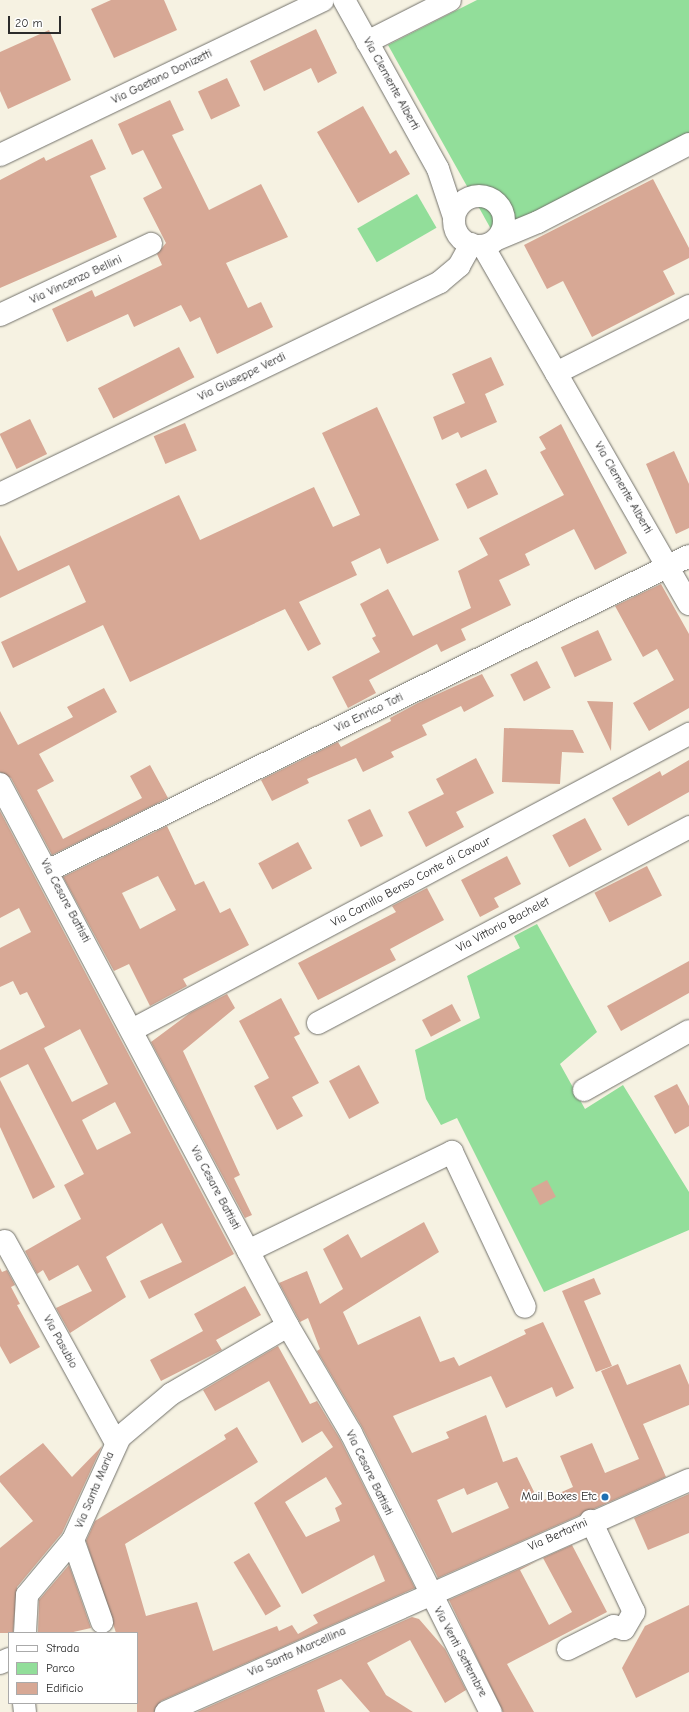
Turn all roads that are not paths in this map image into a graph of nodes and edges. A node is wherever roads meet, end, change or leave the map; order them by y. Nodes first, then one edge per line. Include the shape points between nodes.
1 (323, 0) edge
2 (344, 0) edge
3 (450, 0) edge
4 (367, 42) junction
5 (689, 144) edge
6 (0, 155) edge
7 (438, 169) junction
8 (476, 195) junction
9 (501, 207) junction
10 (551, 214) junction
11 (454, 217) junction
12 (483, 243) junction
13 (151, 244) dead end
14 (689, 306) edge
15 (0, 315) edge
16 (556, 373) junction
17 (2, 487) edge
18 (689, 556) edge
19 (668, 567) junction
20 (689, 604) edge
21 (689, 734) edge
22 (0, 784) edge
23 (689, 827) edge
24 (48, 870) junction
25 (318, 1023) dead end
26 (132, 1030) junction
27 (689, 1032) edge
28 (584, 1090) dead end
29 (5, 1241) dead end
30 (248, 1251) junction
31 (525, 1307) dead end
32 (288, 1326) junction
33 (116, 1443) junction
34 (689, 1480) edge
35 (591, 1521) junction
36 (73, 1540) junction
37 (428, 1593) junction
38 (102, 1622) dead end
39 (25, 1632) edge
40 (568, 1649) dead end
41 (166, 1712) edge
42 (491, 1712) edge

1 - 6 street, Via Gaetano Donizetti
2 - 4 street, Via Clemente Alberti
3 - 4 street
4 - 7 street, Via Clemente Alberti
5 - 10 street
7 - 8 street, Via Clemente Alberti
7 - 11 street, Via Clemente Alberti
8 - 9 street via 492,199
8 - 11 street via 461,202
9 - 10 street via 525,216
9 - 12 street via 504,224
10 - 12 street
11 - 12 street via 456,232
12 - 16 street, Via Clemente Alberti
12 - 17 street, Via Giuseppe Verdi via 440,282
13 - 15 street, Via Vincenzo Bellini
14 - 16 street
16 - 19 street, Via Clemente Alberti
18 - 19 street, Via Enrico Toti
19 - 20 street, Via Clemente Alberti
19 - 24 street, Via Enrico Toti
21 - 26 street, Via Camillo Benso Conte di Cavour
22 - 24 street, Via Cesare Battisti
23 - 25 street, Via Vittorio Bachelet
24 - 26 street, Via Cesare Battisti
26 - 30 street, Via Cesare Battisti
27 - 28 street
29 - 33 street, Via Pasubio
30 - 31 street via 452,1152
30 - 32 street, Via Cesare Battisti
32 - 33 street, Via Santa Maria via 171,1394
32 - 37 street, Via Cesare Battisti via 350,1433
33 - 36 street, Via Santa Maria
34 - 35 street, Via Bertarini
35 - 37 street, Via Bertarini
35 - 40 street via 634,1612 624,1630 614,1626
36 - 38 street
36 - 39 street, Via Santa Maria via 30,1590 25,1605
37 - 41 street, Via Santa Marcellina
37 - 42 street, Via Venti Settembre

